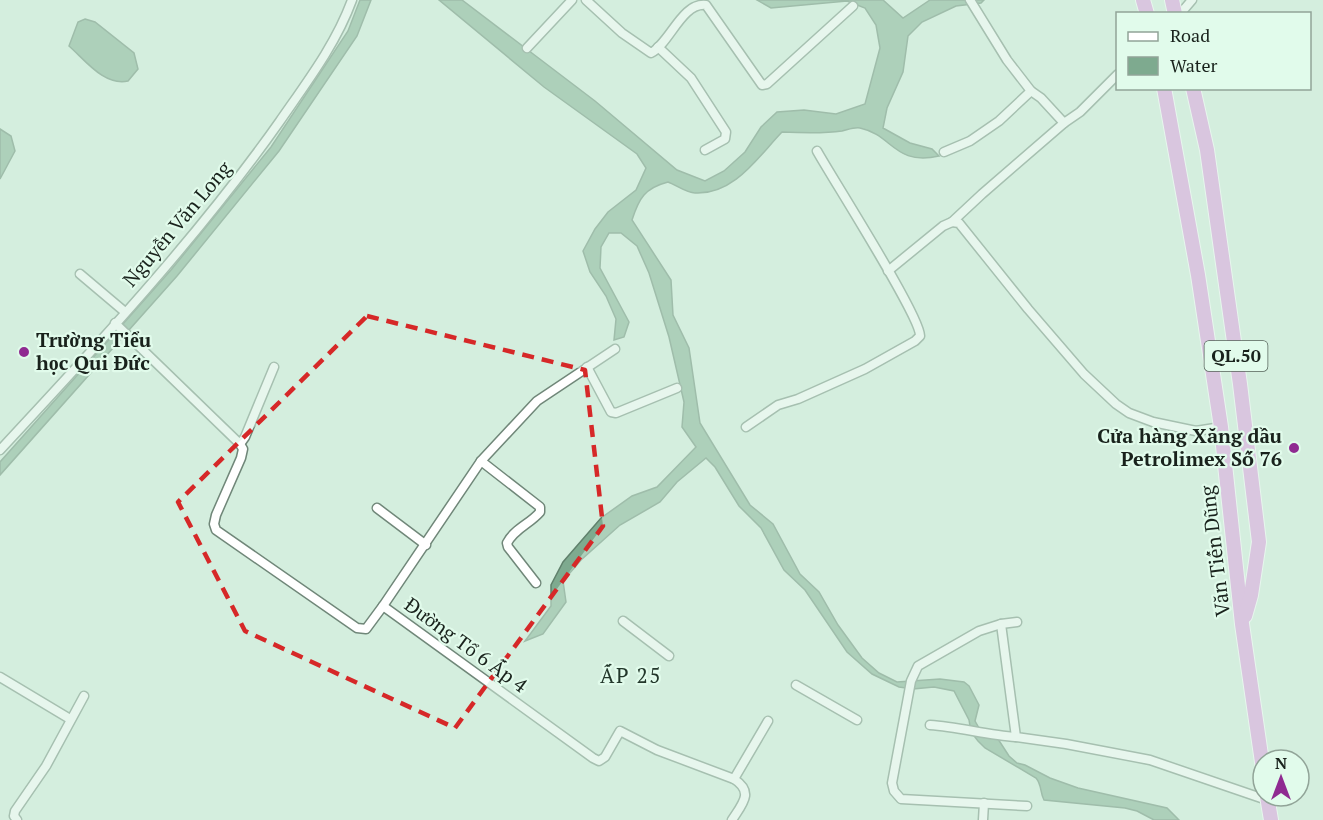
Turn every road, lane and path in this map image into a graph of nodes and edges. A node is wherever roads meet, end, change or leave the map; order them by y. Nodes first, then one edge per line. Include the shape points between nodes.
1 (352, 0) edge
2 (572, 0) edge
3 (586, 0) edge
4 (970, 0) edge
5 (1192, 0) edge
6 (853, 6) dead end
7 (1179, 12) edge
8 (658, 47) junction
9 (527, 48) dead end
10 (1116, 76) edge
11 (1164, 90) edge
12 (1193, 90) edge
13 (1030, 91) junction
14 (1064, 123) junction
15 (705, 150) dead end
16 (817, 151) dead end
17 (944, 152) dead end
18 (952, 222) junction
19 (888, 271) junction
20 (80, 274) dead end
21 (124, 312) junction
22 (115, 323) junction
23 (615, 350) dead end
24 (274, 367) dead end
25 (587, 367) junction
26 (677, 388) dead end
27 (746, 427) dead end
28 (1221, 427) junction
29 (240, 444) junction
30 (0, 450) edge
31 (482, 461) junction
32 (377, 508) dead end
33 (426, 545) junction
34 (536, 583) dead end
35 (383, 606) junction
36 (623, 621) dead end
37 (1017, 622) dead end
38 (1001, 624) junction
39 (1242, 624) junction
40 (669, 656) dead end
41 (0, 677) edge
42 (796, 685) dead end
43 (84, 696) dead end
44 (70, 719) junction
45 (858, 720) dead end
46 (768, 721) dead end
47 (930, 725) dead end
48 (1016, 737) junction
49 (1260, 748) edge
50 (734, 779) junction
51 (1251, 793) edge
52 (984, 803) junction
53 (1027, 806) dead end
54 (17, 820) edge
55 (732, 820) edge
56 (983, 820) edge

1 - 21 street, Nguyễn Văn Long via 342,28 245,170
2 - 9 street
3 - 8 street via 645,50 651,53
4 - 13 street
5 - 7 street
6 - 8 street via 767,84 759,82 706,5 688,11
8 - 15 street via 691,78 726,132 726,138
10 - 14 street
11 - 28 highway, Văn Tiến Dũng / QL.50
12 - 39 highway, Văn Tiến Dũng / QL.50 via 1207,150 1259,542
13 - 14 street
13 - 17 street via 999,121 970,141
14 - 18 street
16 - 19 street
18 - 19 street
18 - 28 street via 959,223 1084,374 1116,404 1153,422 1196,431
19 - 27 street via 919,328 918,338 865,369 778,405
20 - 21 street
21 - 22 street, Nguyễn Văn Long
22 - 29 street
22 - 30 street, Nguyễn Văn Long
23 - 25 street
24 - 29 street
25 - 26 street via 613,413
25 - 31 street via 537,401
28 - 39 highway, Văn Tiến Dũng / QL.50
29 - 35 street, Đường Tổ 6 Ấp 4 via 241,458 216,515 216,530 357,628 366,629
31 - 33 street
31 - 34 street via 540,507 540,512 516,530 507,543
32 - 33 street
33 - 35 street
35 - 50 street, Đường Tổ 6 Ấp 4 via 592,758 605,757 620,731 657,750
36 - 40 street
37 - 38 street
38 - 48 street
38 - 52 street via 979,631 918,666 911,681 891,783 901,799
39 - 49 highway, QL.50
41 - 44 street
42 - 45 street
43 - 44 street
44 - 54 street via 46,766 15,811
46 - 50 street
47 - 48 street
48 - 51 street via 1150,760
50 - 55 street via 746,791
52 - 53 street
52 - 56 street

